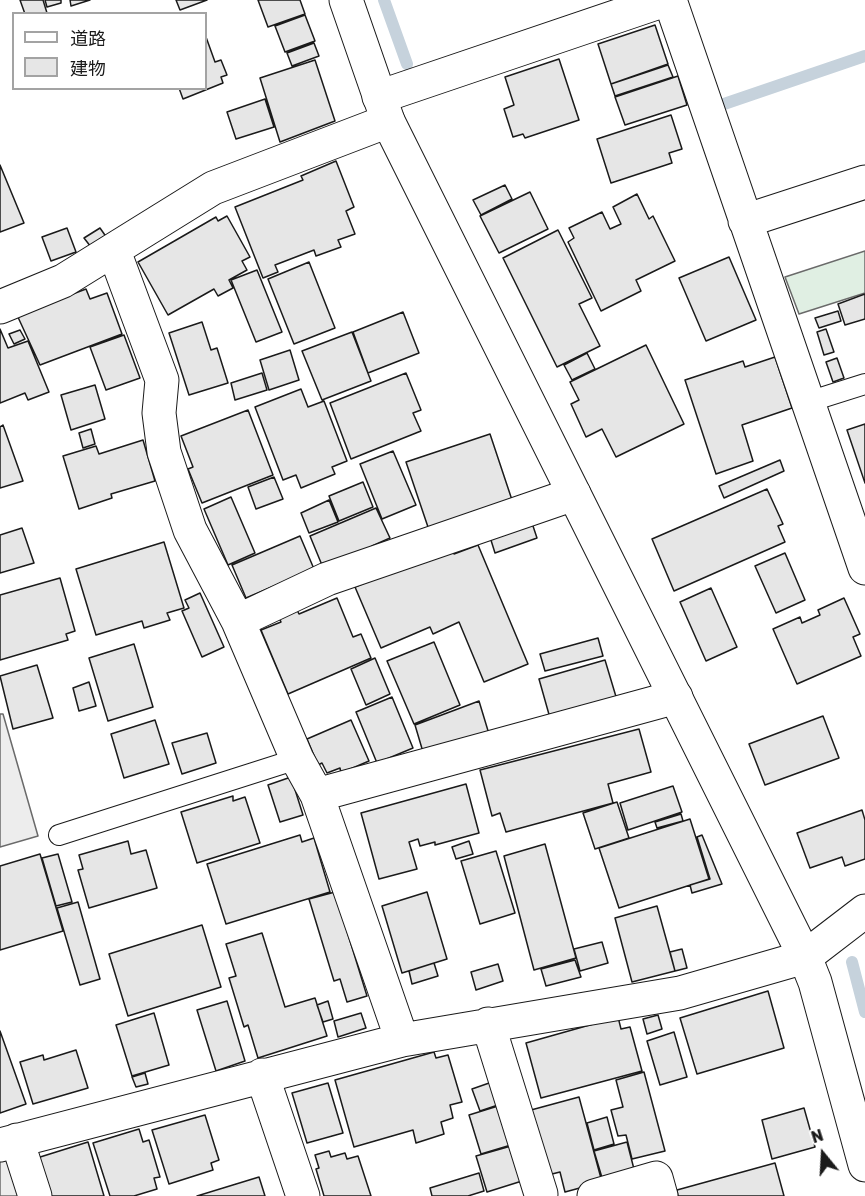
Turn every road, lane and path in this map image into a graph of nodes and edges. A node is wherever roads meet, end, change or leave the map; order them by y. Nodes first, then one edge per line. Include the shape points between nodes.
1 (346, 0) edge
2 (668, 0) edge
3 (383, 109) junction
4 (865, 182) edge
5 (745, 221) junction
6 (114, 251) junction
7 (0, 307) edge
8 (865, 384) edge
9 (808, 402) junction
10 (574, 494) junction
11 (865, 568) edge
12 (238, 621) junction
13 (676, 697) junction
14 (297, 759) junction
15 (317, 795) junction
16 (59, 835) dead end
17 (865, 911) edge
18 (805, 957) junction
19 (488, 1024) junction
20 (402, 1040) junction
21 (262, 1075) junction
22 (8, 1142) edge
23 (865, 1165) edge
24 (540, 1195) edge
25 (35, 1196) edge
26 (303, 1196) edge
27 (594, 1196) edge
28 (661, 1196) edge

1 - 3 street
2 - 3 street
2 - 5 street
3 - 6 street via 213,188
3 - 10 street
4 - 5 street
5 - 9 street
6 - 7 street via 63,281
6 - 12 street via 162,380 159,414 164,452 190,530
8 - 9 lane
9 - 11 street
10 - 12 street via 327,579
10 - 13 street
12 - 14 street
13 - 15 street
13 - 18 street
14 - 15 street
14 - 16 lane
15 - 20 street
17 - 18 street
18 - 19 street via 680,993
18 - 23 street
19 - 20 street
19 - 24 street
20 - 21 street
21 - 22 street
21 - 26 street
22 - 25 street
27 - 28 street via 656,1178

